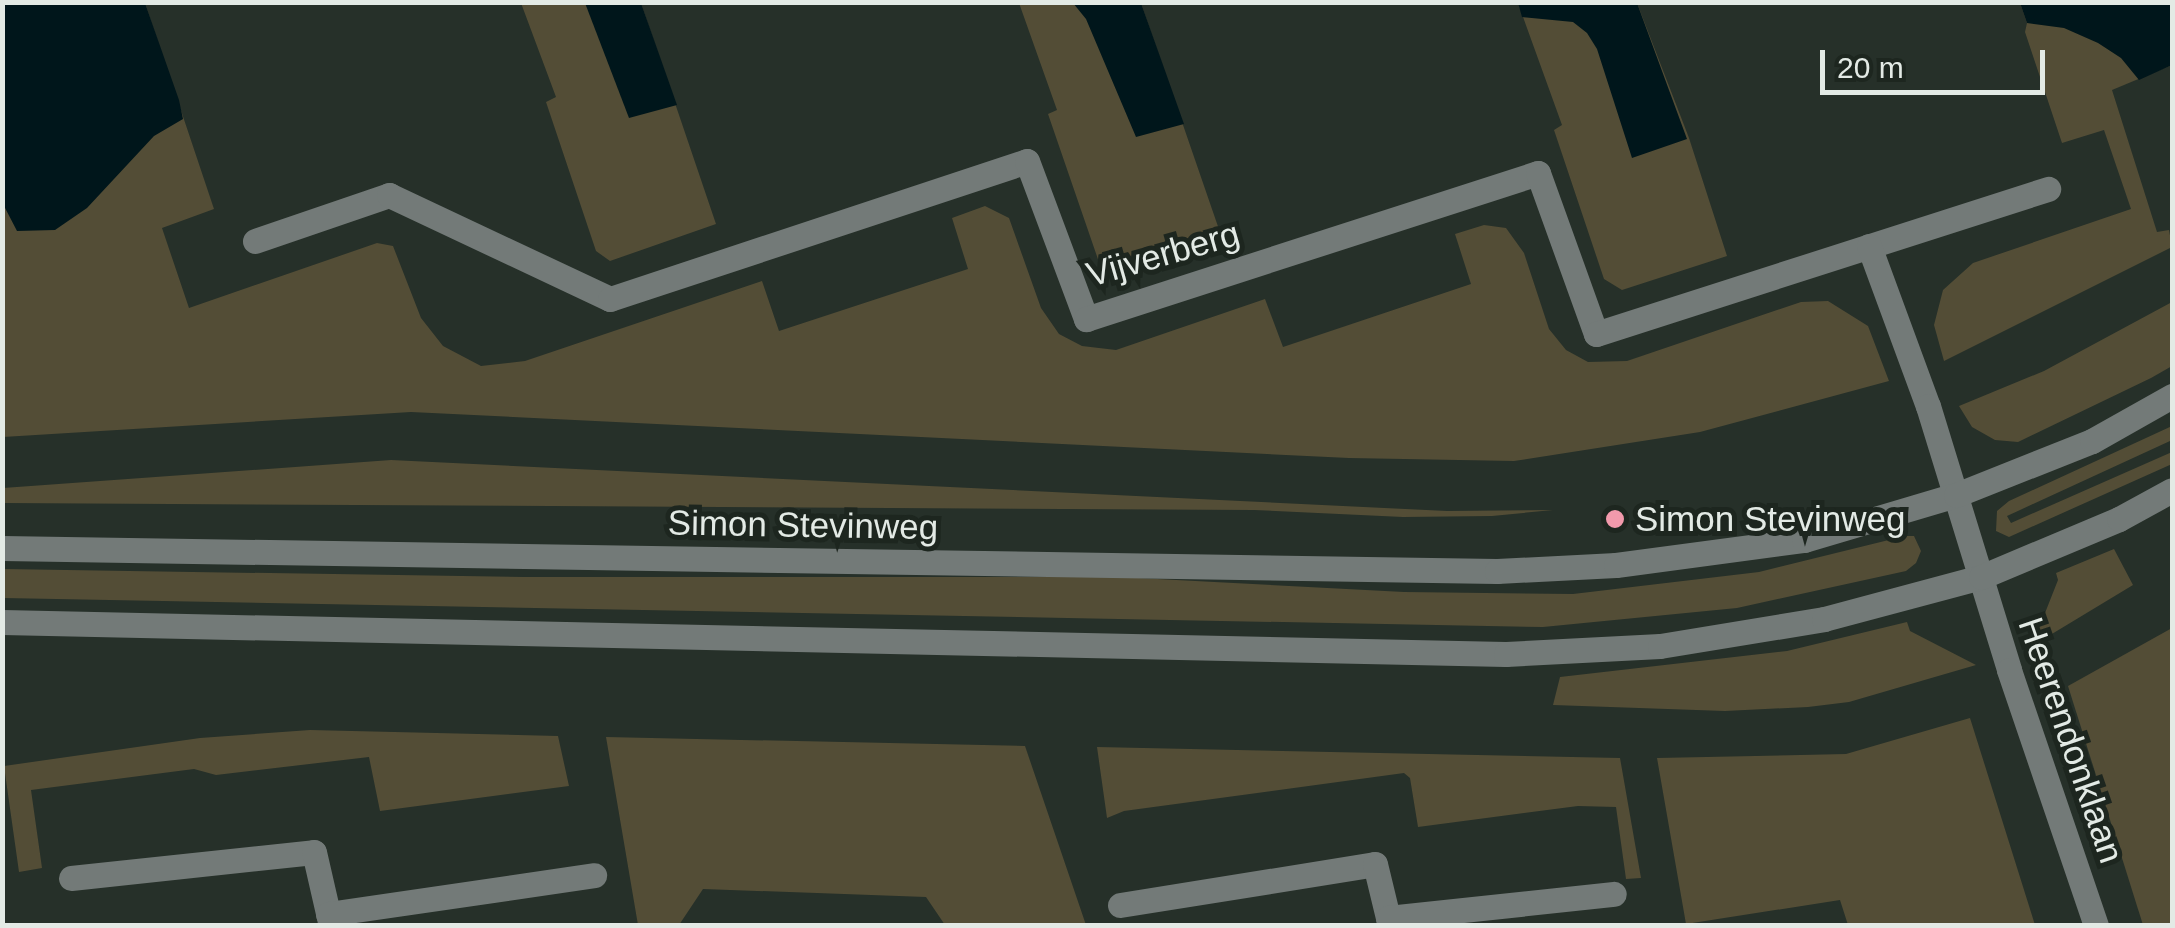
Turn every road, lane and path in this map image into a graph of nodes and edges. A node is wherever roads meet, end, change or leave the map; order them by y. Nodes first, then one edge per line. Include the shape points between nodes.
1 (2048, 189) dead end
2 (255, 241) dead end
3 (1869, 246) junction
4 (2172, 396) edge
5 (2172, 490) edge
6 (1956, 495) junction
7 (2, 548) edge
8 (1980, 576) junction
9 (2, 622) edge
10 (594, 875) dead end
11 (70, 878) dead end
12 (1614, 894) dead end
13 (1120, 904) dead end
14 (330, 920) edge
15 (1389, 922) edge
16 (2096, 926) edge

1 - 3 street, Vijverberg
2 - 3 street, Vijverberg via 389,195 610,299 1027,161 1086,320 1538,173 1596,334
3 - 6 street
4 - 6 street, Simon Stevinweg via 2092,441
5 - 8 street via 2118,520
6 - 7 street, Simon Stevinweg via 1804,540 1616,565 1497,570
6 - 8 street, Heerendonklaan
8 - 9 street via 1824,619 1660,646 1506,654
8 - 16 street, Heerendonklaan
10 - 14 street
11 - 14 street via 314,852
12 - 15 street
13 - 15 street via 1375,864

